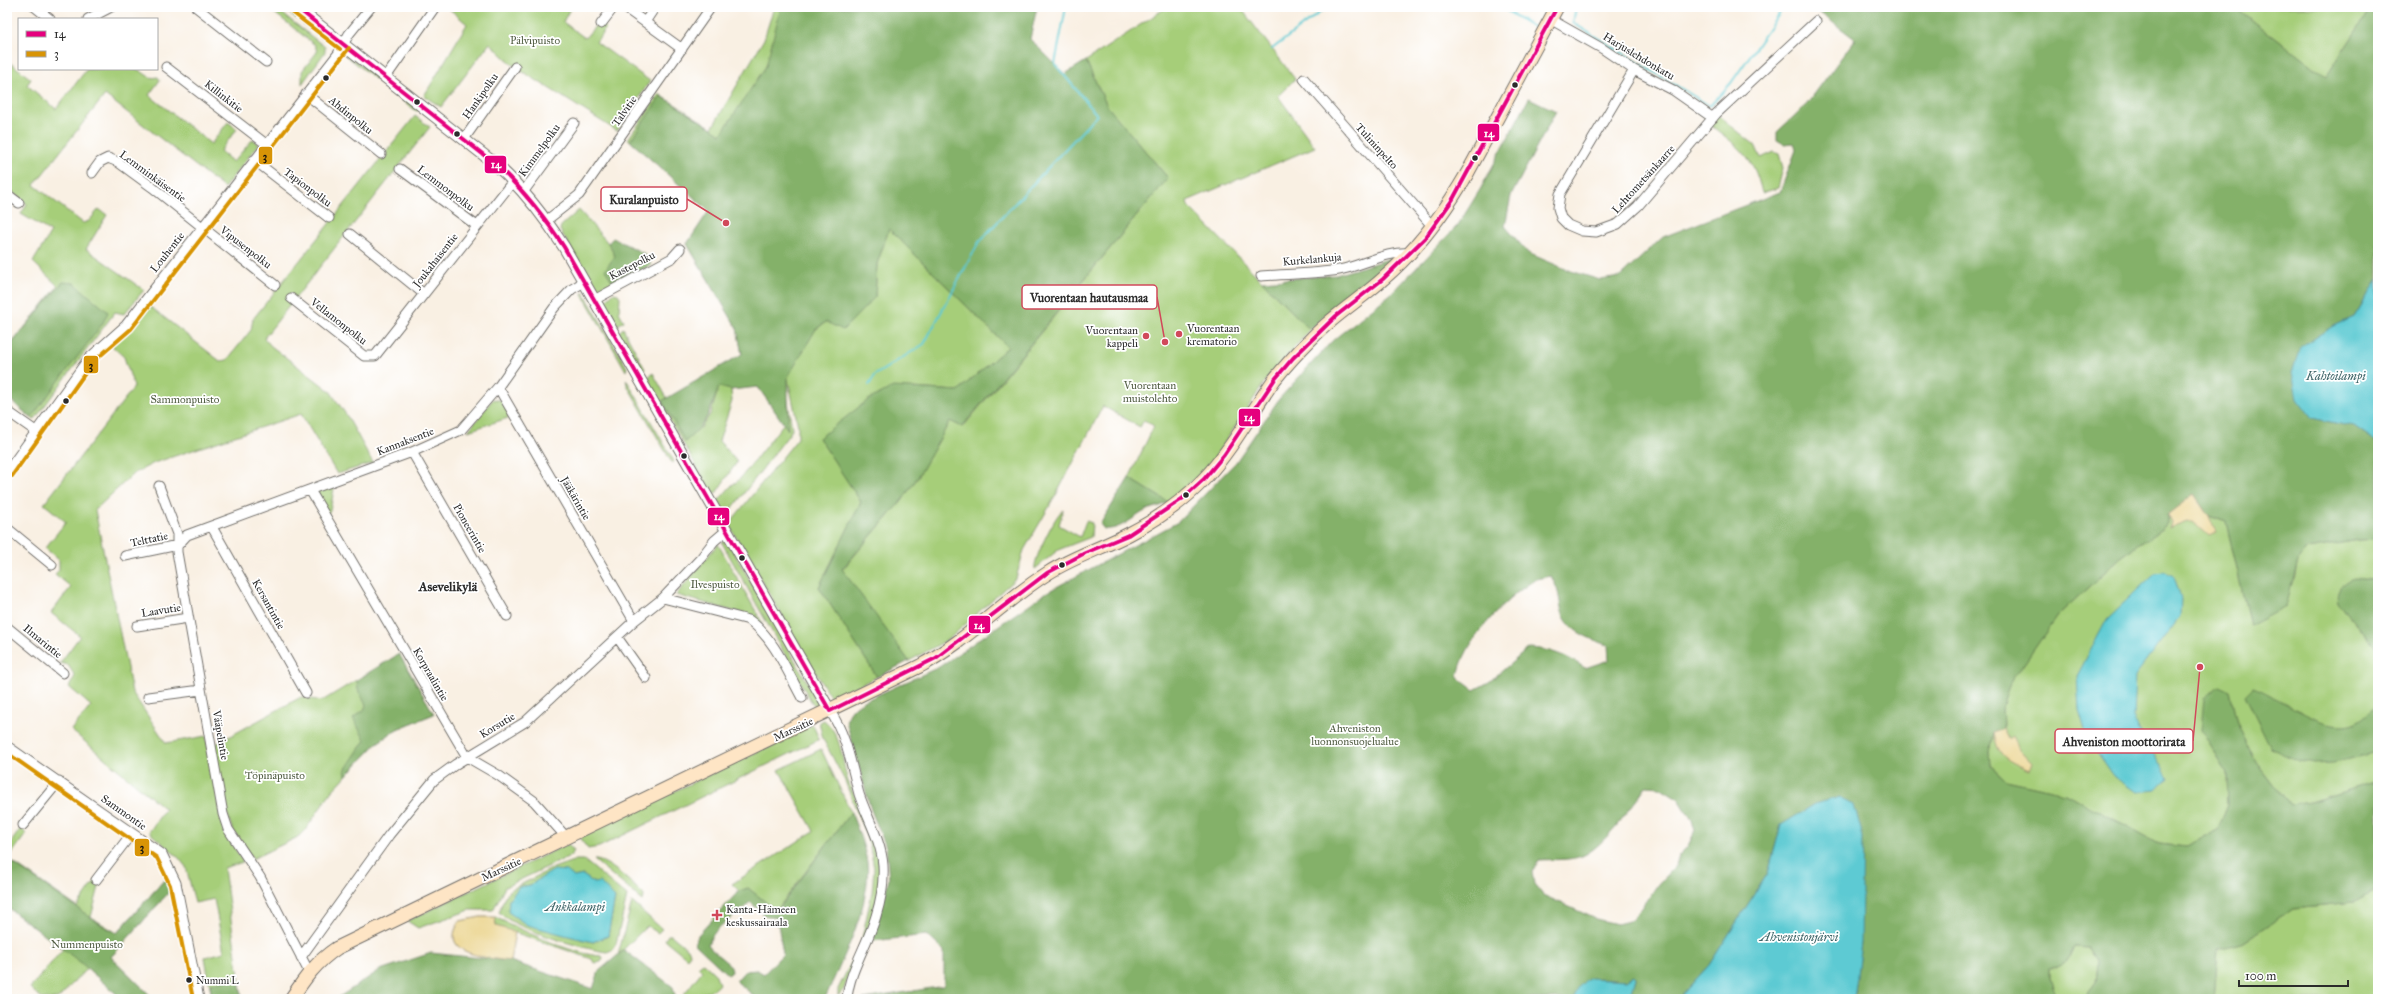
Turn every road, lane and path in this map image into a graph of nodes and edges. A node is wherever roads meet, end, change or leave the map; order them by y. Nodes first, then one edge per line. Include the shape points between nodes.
1 (35, 7) edge
2 (111, 7) edge
3 (196, 7) edge
4 (296, 7) edge
5 (371, 7) edge
6 (435, 7) edge
7 (614, 7) edge
8 (624, 7) edge
9 (655, 7) edge
10 (711, 7) edge
11 (1557, 7) edge
12 (49, 18) edge
13 (90, 18) edge
14 (1550, 20) junction
15 (1816, 21) dead end
16 (645, 22) junction
17 (601, 24) dead end
18 (344, 44) junction
19 (682, 49) junction
20 (266, 62) dead end
21 (166, 67) dead end
22 (515, 67) dead end
23 (1634, 70) junction
24 (386, 77) junction
25 (1304, 79) dead end
26 (306, 94) junction
27 (1713, 118) junction
28 (574, 123) dead end
29 (464, 139) junction
30 (266, 144) junction
31 (381, 154) dead end
32 (254, 160) junction
33 (400, 169) dead end
34 (92, 173) dead end
35 (514, 180) junction
36 (524, 191) junction
37 (7, 194) edge
38 (19, 203) dead end
39 (329, 218) dead end
40 (547, 220) junction
41 (477, 226) junction
42 (202, 227) junction
43 (1433, 227) junction
44 (350, 234) dead end
45 (680, 249) dead end
46 (1411, 253) junction
47 (1261, 276) dead end
48 (584, 282) junction
49 (275, 285) dead end
50 (424, 294) junction
51 (291, 298) dead end
52 (594, 300) junction
53 (375, 356) joint
54 (498, 386) junction
55 (7, 411) edge
56 (38, 432) junction
57 (412, 452) junction
58 (7, 472) edge
59 (159, 486) dead end
60 (310, 490) junction
61 (212, 527) junction
62 (7, 528) edge
63 (727, 530) junction
64 (178, 545) junction
65 (125, 556) dead end
66 (52, 565) dead end
67 (663, 598) junction
68 (507, 616) dead end
69 (188, 618) junction
70 (634, 621) junction
71 (138, 626) dead end
72 (7, 627) edge
73 (617, 637) junction
74 (63, 673) dead end
75 (646, 678) dead end
76 (201, 690) junction
77 (306, 693) dead end
78 (148, 697) dead end
79 (802, 698) dead end
80 (830, 711) junction
81 (7, 746) edge
82 (468, 757) junction
83 (58, 781) junction
84 (23, 825) dead end
85 (132, 832) junction
86 (567, 838) junction
87 (96, 880) dead end
88 (301, 957) junction
89 (309, 972) junction
90 (199, 999) edge
91 (291, 999) edge
92 (847, 999) edge

1 - 12 street
2 - 13 street
3 - 20 street
4 - 18 street
5 - 18 street, Louhentie
6 - 24 street
7 - 17 street
8 - 16 street
9 - 16 street
10 - 19 street, Talvitie
11 - 14 main road, Marssitie
14 - 23 street, Harjuslehdonkatu via 1603,49
14 - 43 main road, Marssitie via 1468,172
15 - 27 street, Lehtometsänkaarre
16 - 19 street
18 - 24 street
18 - 26 street, Louhentie
19 - 40 street, Talvitie via 579,195
21 - 30 street, Killinkitie
22 - 29 street, Hankipolku
23 - 27 street, Harjuslehdonkatu via 1673,90
23 - 27 street, Lehtometsänkaarre via 1560,194 1558,208 1561,218 1568,225 1582,231 1596,232 1618,224 1628,217
24 - 29 street
25 - 43 street, Tulininpelto
26 - 30 street, Louhentie
26 - 31 street, Ahdinpolku
28 - 36 street, Kimmelpolku
29 - 35 street
30 - 32 street, Louhentie
32 - 39 street, Tapionpolku
32 - 42 street, Louhentie
33 - 41 street, Lemmonpolku
34 - 42 street, Lemminkäisentie via 100,162 108,158 118,162
35 - 36 street
35 - 41 street, Joukahaisentie
36 - 40 street
37 - 38 street
40 - 48 street
41 - 50 street, Joukahaisentie
42 - 49 street, Vipusenpolku
42 - 56 street, Louhentie via 126,325 89,358
43 - 46 main road, Marssitie
44 - 50 street
45 - 52 street, Kastepolku via 672,258
46 - 47 street, Kurkelankuja via 1389,255 1338,270
46 - 80 main road, Marssitie via 1336,316 1293,358 1275,379 1224,455 1204,479 1182,499 1128,535 1047,573 936,658
48 - 52 street
48 - 54 street, Kannaksentie via 572,289 554,308
50 - 53 street, Joukahaisentie
51 - 53 street, Vellamonpolku via 364,356
52 - 63 street
54 - 57 street, Kannaksentie via 461,430
54 - 70 street, Jääkärintie
55 - 56 street
56 - 58 street, Louhentie
57 - 60 street, Kannaksentie via 352,472
57 - 68 street, Pioneerintie
59 - 64 street, Vääpelintie via 178,534
60 - 61 street, Kannaksentie
60 - 82 street, Korpraalintie
61 - 64 street, Kannaksentie via 187,535
61 - 77 street, Kersantintie
62 - 66 street
63 - 67 street, Korsutie
63 - 80 street
64 - 65 street, Telttatie
64 - 69 street, Vääpelintie
67 - 70 street, Korsutie
67 - 79 street via 749,620 769,639
69 - 71 street, Laavutie
69 - 76 street, Vääpelintie
70 - 73 street, Korsutie
72 - 74 street, Ilmarintie
73 - 75 street
73 - 82 street, Korsutie via 526,722
76 - 78 street
76 - 88 street, Vääpelintie via 223,814 228,829 260,877
80 - 86 main road, Marssitie
80 - 92 street via 843,734 860,795 881,850 883,866 882,892 876,916 849,986
81 - 83 street, Sammontie
82 - 86 street, Korpraalintie via 534,801
82 - 88 street, Korsutie via 434,780 417,799 388,835
83 - 84 street
83 - 85 street, Sammontie
85 - 87 street
85 - 90 street, Sammontie via 162,854 172,873
86 - 89 main road, Marssitie via 337,948
88 - 89 street, Vääpelintie
89 - 91 main road, Marssitie

